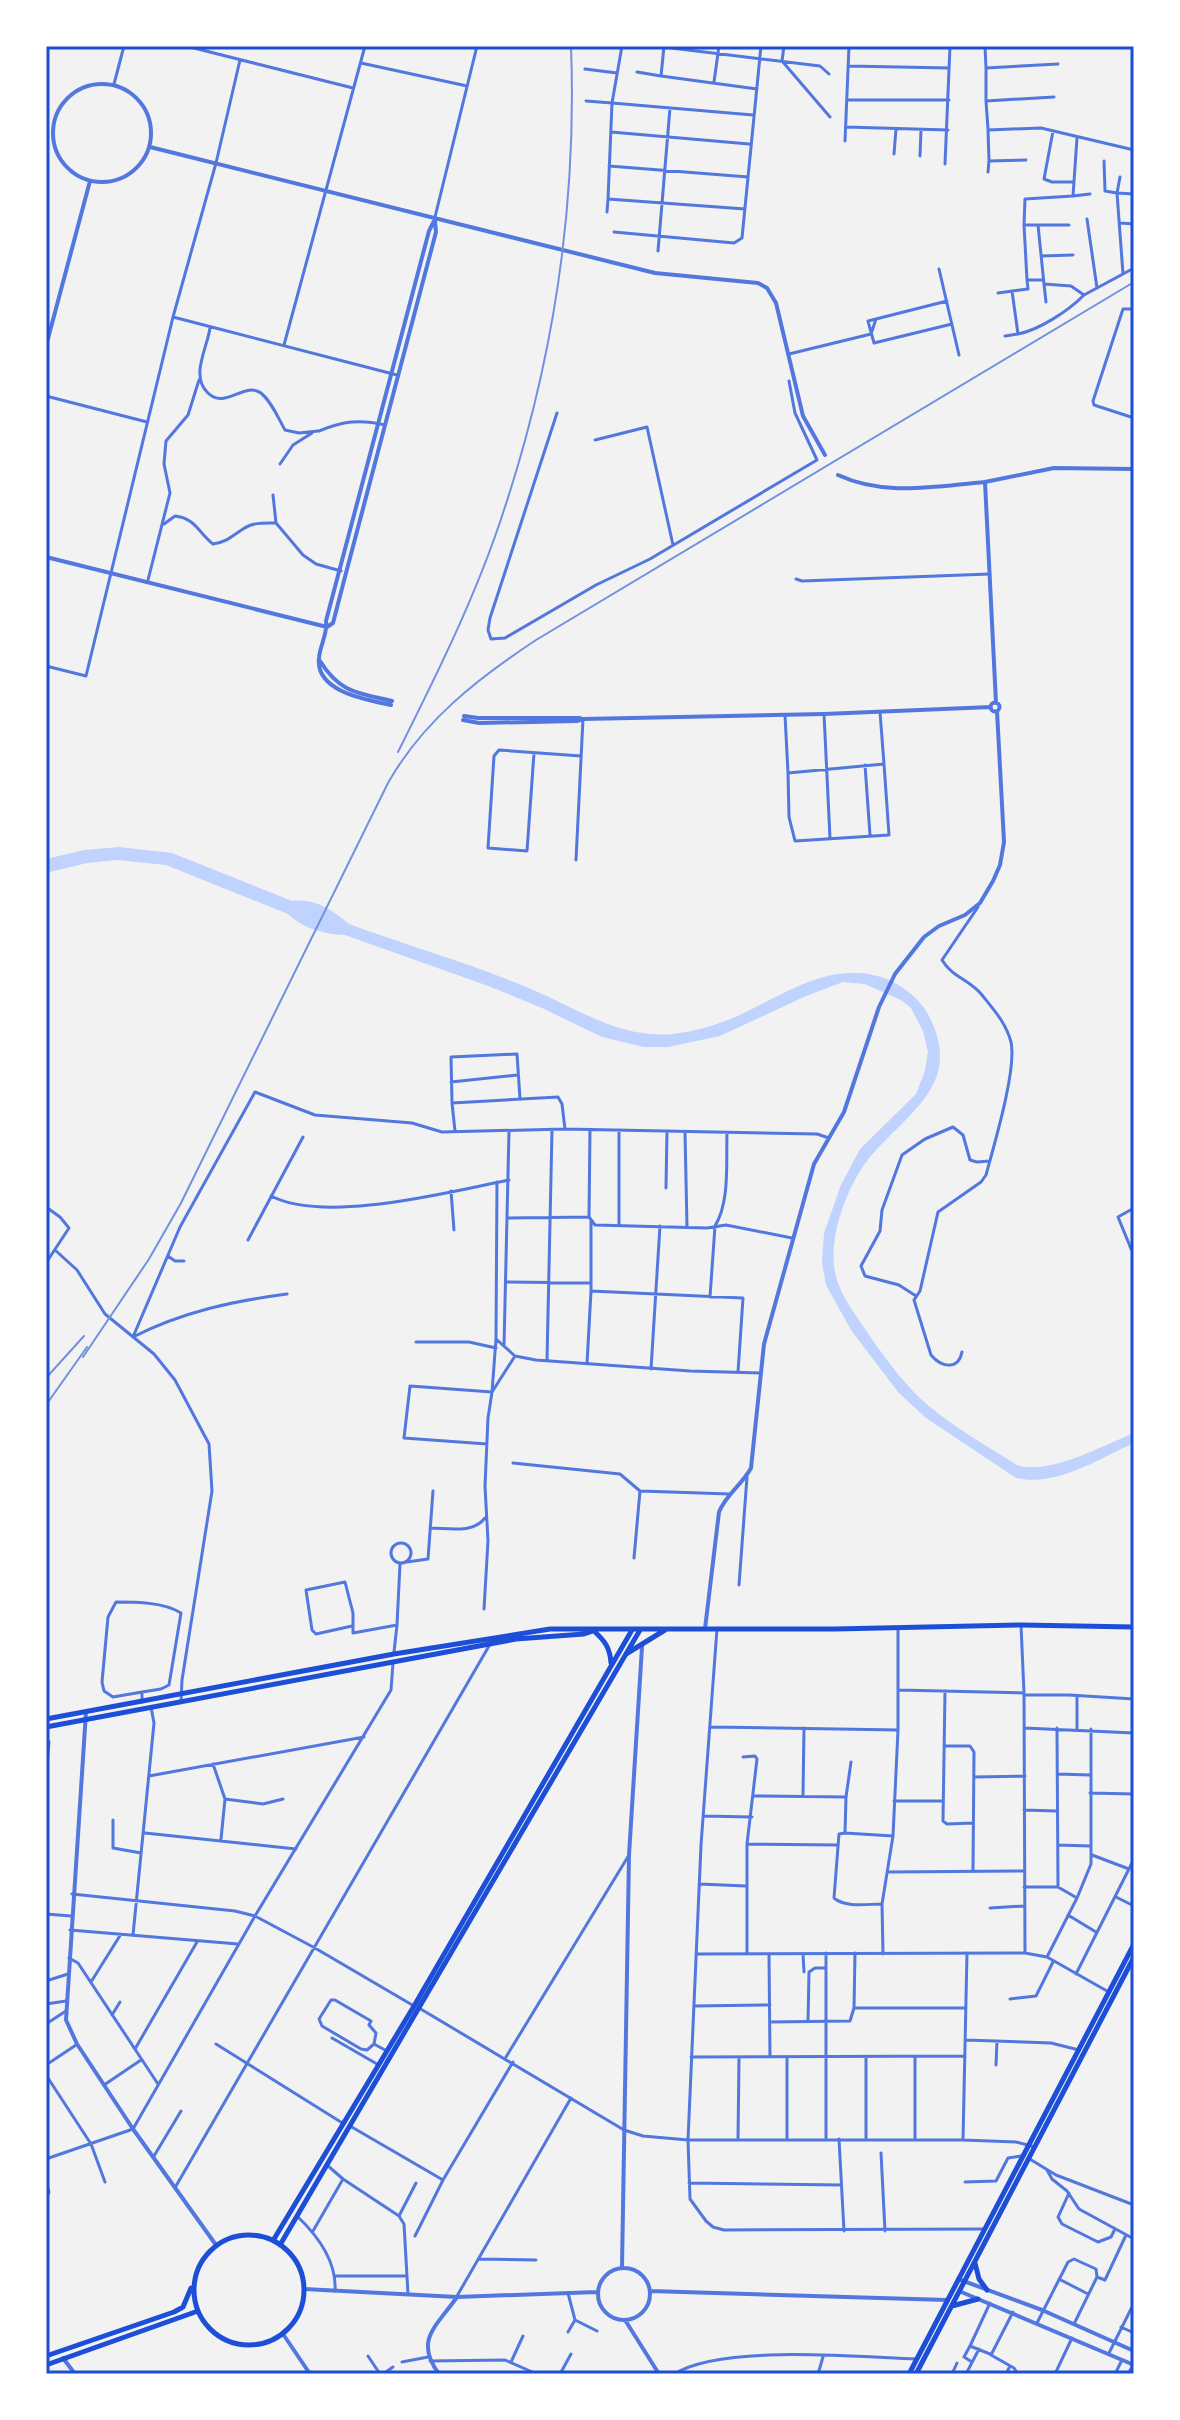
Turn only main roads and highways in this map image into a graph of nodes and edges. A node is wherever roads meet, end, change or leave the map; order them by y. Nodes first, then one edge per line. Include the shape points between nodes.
1 (1134, 1627) edge
2 (633, 1629) junction
3 (640, 1629) junction
4 (666, 1629) junction
5 (594, 1630) junction
6 (493, 1641) junction
7 (625, 1655) junction
8 (611, 1665) junction
9 (46, 1719) edge
10 (46, 1727) edge
11 (469, 1917) junction
12 (1134, 1944) edge
13 (1134, 1957) edge
14 (1111, 1994) junction
15 (416, 2007) junction
16 (346, 2125) junction
17 (1032, 2146) junction
18 (1026, 2157) junction
19 (274, 2239) junction
20 (280, 2245) junction
21 (975, 2262) junction
22 (195, 2278) junction
23 (961, 2280) junction
24 (987, 2290) road end
25 (978, 2299) road end
26 (951, 2303) junction
27 (198, 2311) junction
28 (46, 2356) edge
29 (46, 2365) edge
30 (909, 2374) edge
31 (916, 2374) edge

1 - 4 main road
2 - 3 main road
2 - 5 main road
2 - 8 main road
3 - 4 main road
3 - 7 main road
4 - 7 main road
5 - 6 main road
5 - 8 main road via 611,1651
6 - 9 main road via 394,1654
6 - 10 main road
7 - 11 main road
8 - 11 main road
11 - 15 main road
12 - 14 main road
13 - 14 main road
14 - 17 main road
14 - 17 main road
15 - 16 main road
15 - 16 main road
16 - 19 main road
16 - 20 main road
17 - 18 main road
18 - 21 main road
18 - 23 main road
19 - 20 main road
19 - 22 main road via 240,2235 216,2245
20 - 27 main road via 299,2266 304,2289 297,2317 283,2334 270,2342 241,2345 217,2336
21 - 23 main road
21 - 24 main road
22 - 27 main road
22 - 28 main road via 187,2301 174,2312
23 - 26 main road
25 - 26 main road
26 - 30 main road
26 - 31 main road
27 - 29 main road

